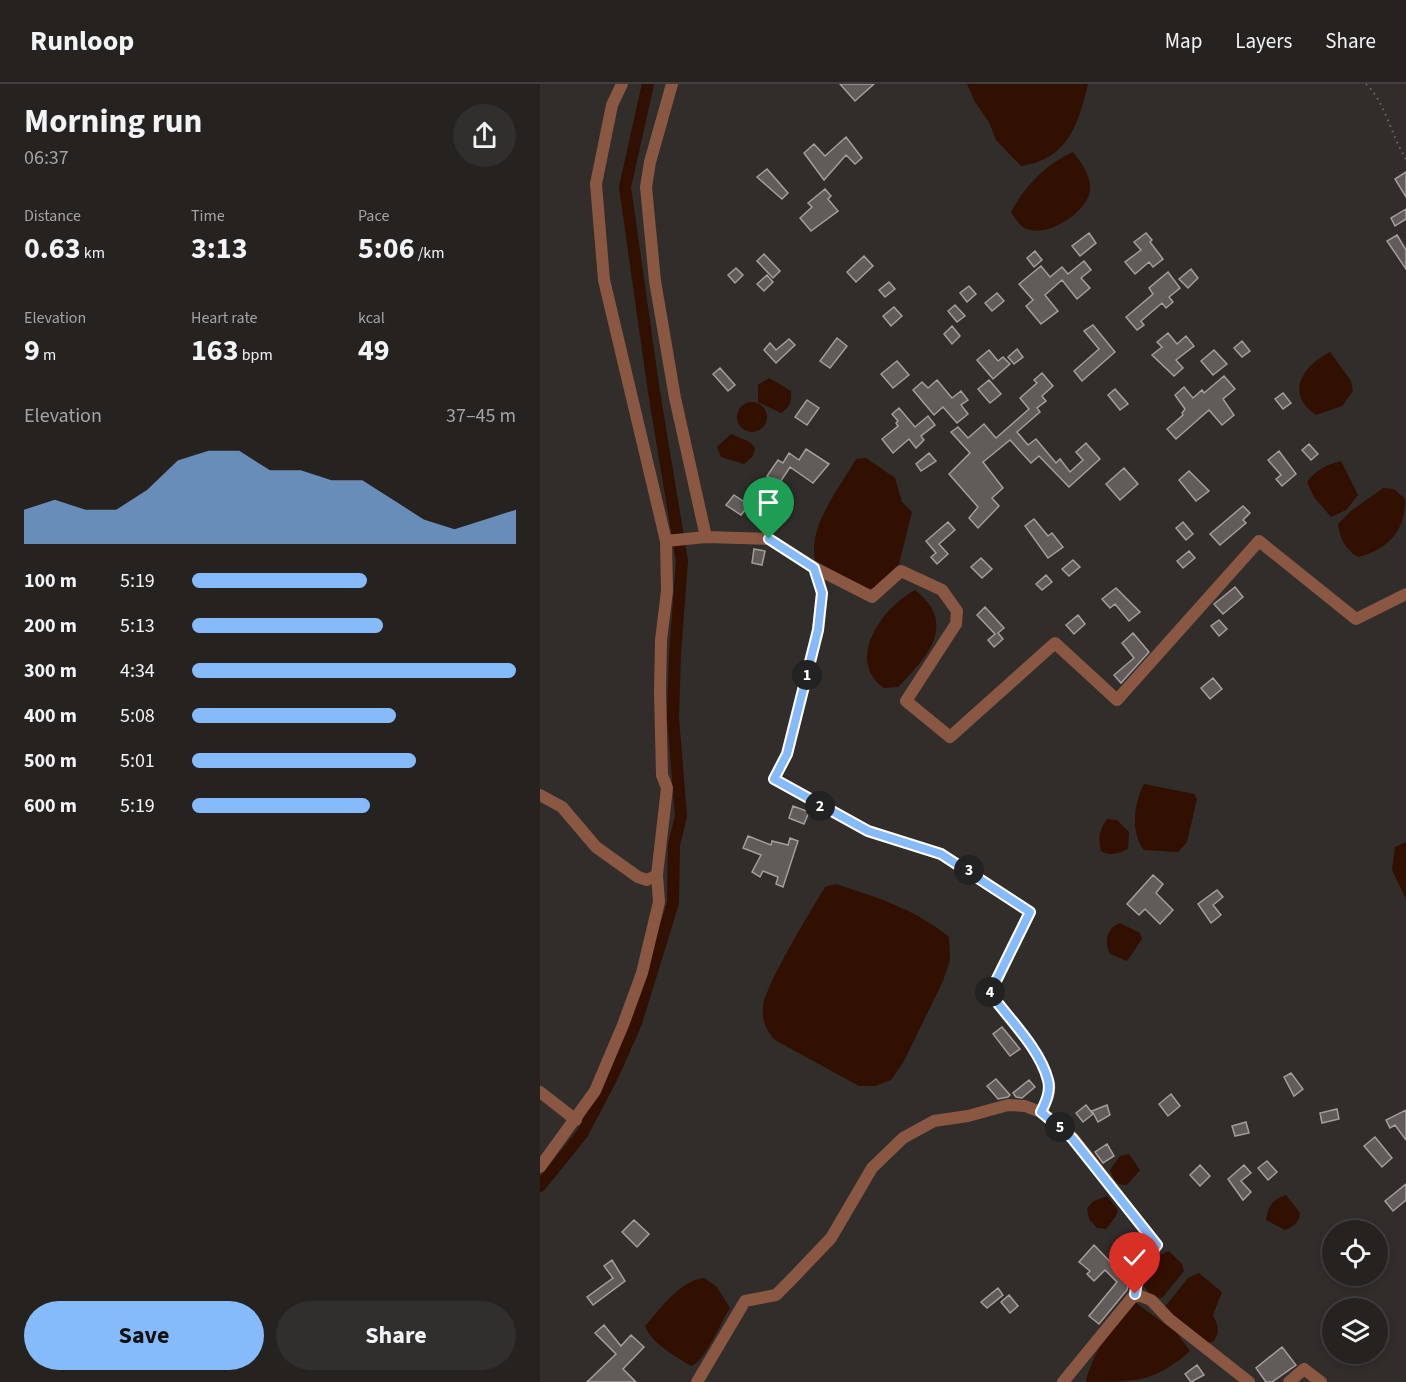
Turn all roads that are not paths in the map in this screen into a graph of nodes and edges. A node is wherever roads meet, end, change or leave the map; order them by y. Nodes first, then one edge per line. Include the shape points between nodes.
1 (622, 84) edge
2 (672, 84) edge
3 (706, 537) junction
4 (666, 541) junction
5 (814, 568) junction
6 (1406, 594) edge
7 (540, 795) edge
8 (657, 875) junction
9 (540, 1092) edge
10 (1041, 1112) junction
11 (576, 1120) junction
12 (540, 1167) edge
13 (1135, 1294) junction
14 (697, 1382) edge
15 (1063, 1382) edge
16 (1249, 1382) edge
17 (1289, 1382) edge
18 (1321, 1382) edge

1 - 4 street via 612,105 596,184 604,280
2 - 3 street via 646,187 655,280 675,398
3 - 4 street
3 - 5 street via 769,539
4 - 8 street via 660,691 662,776 667,788
5 - 6 street via 872,597 901,571 942,590 957,611 956,624 906,701 950,737 1055,643 1117,700 1258,541 1356,619
5 - 10 street via 822,593 818,630 787,754 774,779 868,831 941,854 1030,912 990,993 1034,1052 1049,1081 1048,1098
7 - 8 street via 562,807 596,847 638,877 647,880
8 - 11 street via 659,902 642,973 595,1091
9 - 11 street
10 - 13 street via 1072,1138 1157,1245 1139,1269
10 - 14 street via 1008,1105 933,1121 903,1138 872,1168 831,1238 790,1281 776,1295 745,1301
11 - 12 street
13 - 15 street
13 - 16 street via 1151,1300
17 - 18 street via 1304,1369

